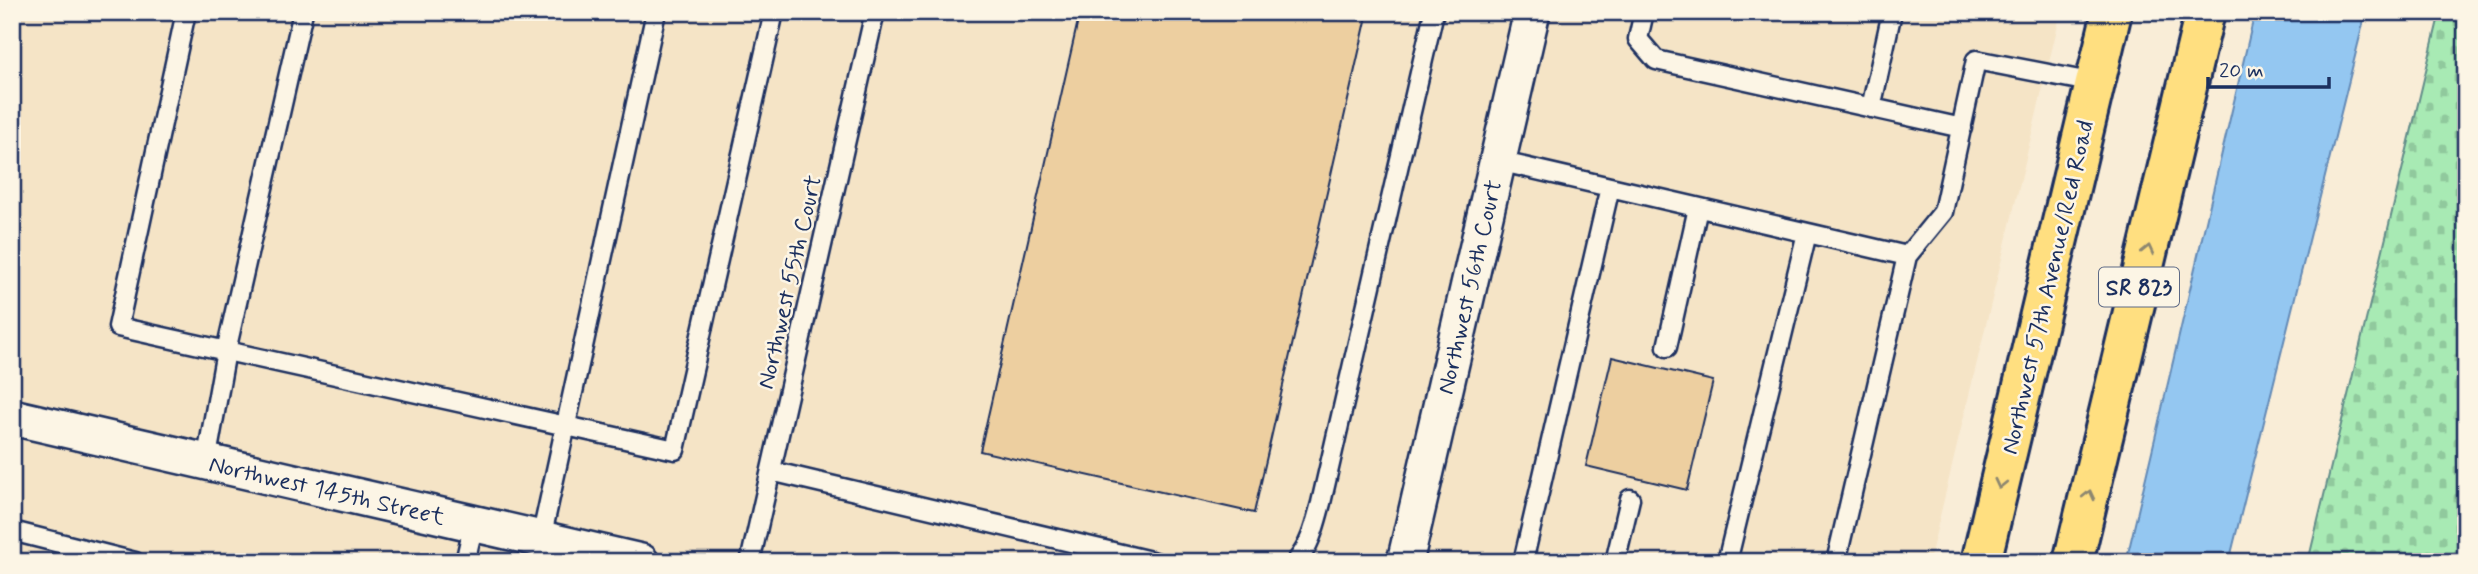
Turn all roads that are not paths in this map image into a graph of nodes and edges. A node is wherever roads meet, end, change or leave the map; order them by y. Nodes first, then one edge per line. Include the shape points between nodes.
1 (186, 12) edge
2 (303, 12) edge
3 (656, 12) edge
4 (774, 12) edge
5 (875, 12) edge
6 (1434, 12) edge
7 (1532, 12) edge
8 (1644, 12) edge
9 (1892, 12) edge
10 (2112, 12) edge
11 (2205, 12) edge
12 (2095, 83) junction
13 (1871, 108) junction
14 (1962, 128) junction
15 (1498, 161) junction
16 (1610, 187) junction
17 (1698, 208) junction
18 (1807, 233) junction
19 (1907, 256) junction
20 (1667, 347) dead end
21 (226, 351) junction
22 (12, 417) edge
23 (565, 425) junction
24 (206, 462) junction
25 (771, 471) junction
26 (1630, 499) dead end
27 (474, 523) junction
28 (12, 531) edge
29 (541, 539) junction
30 (135, 562) edge
31 (465, 562) edge
32 (641, 562) edge
33 (750, 562) edge
34 (1155, 562) edge
35 (1296, 562) edge
36 (1405, 562) edge
37 (1523, 562) edge
38 (1615, 562) edge
39 (1727, 562) edge
40 (1836, 562) edge
41 (1981, 562) edge
42 (2073, 562) edge

1 - 21 lane via 118,327
2 - 21 lane
3 - 23 lane
4 - 23 lane via 675,450
5 - 25 lane, Northwest 55th Court
6 - 35 lane via 1321,503 1311,539
7 - 15 street, Northwest 56th Court
8 - 13 lane via 1638,39 1656,60
9 - 13 lane
10 - 12 main road, Northwest 57th Avenue/Red Road
42 -> 11 main road, SR 823
12 - 14 lane via 1976,60
12 -> 41 main road, Northwest 57th Avenue/Red Road
13 - 14 lane
14 - 19 lane via 1943,212
15 - 16 lane
15 - 36 street, Northwest 56th Court
16 - 17 lane
16 - 37 lane
17 - 18 lane
17 - 20 lane
18 - 19 lane
18 - 39 lane
19 - 40 lane
21 - 23 lane
21 - 24 lane
22 - 24 street, Northwest 145th Street
23 - 29 lane
24 - 27 street, Northwest 145th Street
25 - 33 lane, Northwest 55th Court
25 - 34 lane
26 - 38 lane
27 - 29 street, Northwest 145th Street
27 - 31 lane
28 - 30 lane
29 - 32 street, Northwest 145th Street

